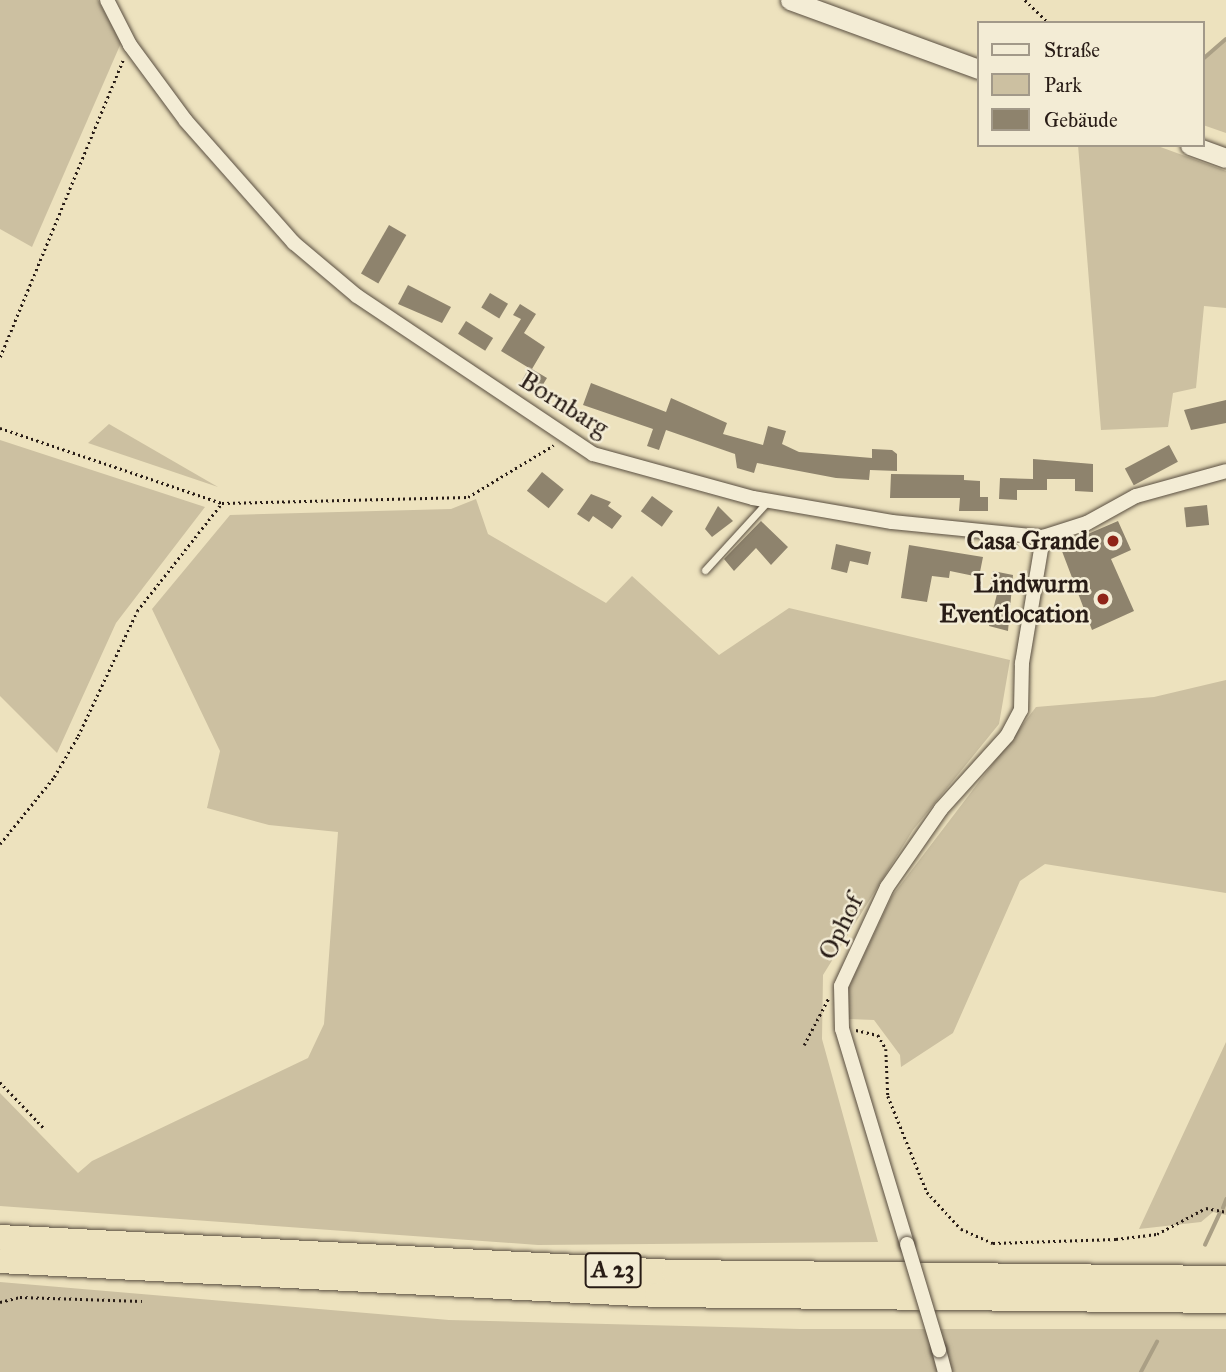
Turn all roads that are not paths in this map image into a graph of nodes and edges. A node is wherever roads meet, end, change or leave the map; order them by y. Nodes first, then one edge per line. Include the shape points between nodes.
1 (107, 0) edge
2 (790, 0) edge
3 (978, 69) edge
4 (1196, 147) edge
5 (1226, 158) edge
6 (1226, 471) edge
7 (769, 500) junction
8 (1043, 537) junction
9 (705, 569) dead end
10 (0, 1237) edge
11 (0, 1261) edge
12 (1226, 1278) edge
13 (1226, 1301) edge
14 (945, 1372) edge

1 - 7 street, Bornbarg via 130,44 186,121 294,243 357,296 564,439 632,467
2 - 3 street
4 - 5 street
6 - 8 street, Bornbarg via 1136,496 1087,523
7 - 8 street, Bornbarg via 892,522
7 - 9 lane
8 - 14 street, Ophof, bridge via 1022,663 1021,710 1007,736 941,809 910,854 845,967 842,1029
10 - 12 highway, A 23 via 674,1272
11 - 13 highway, A 23 via 657,1295

